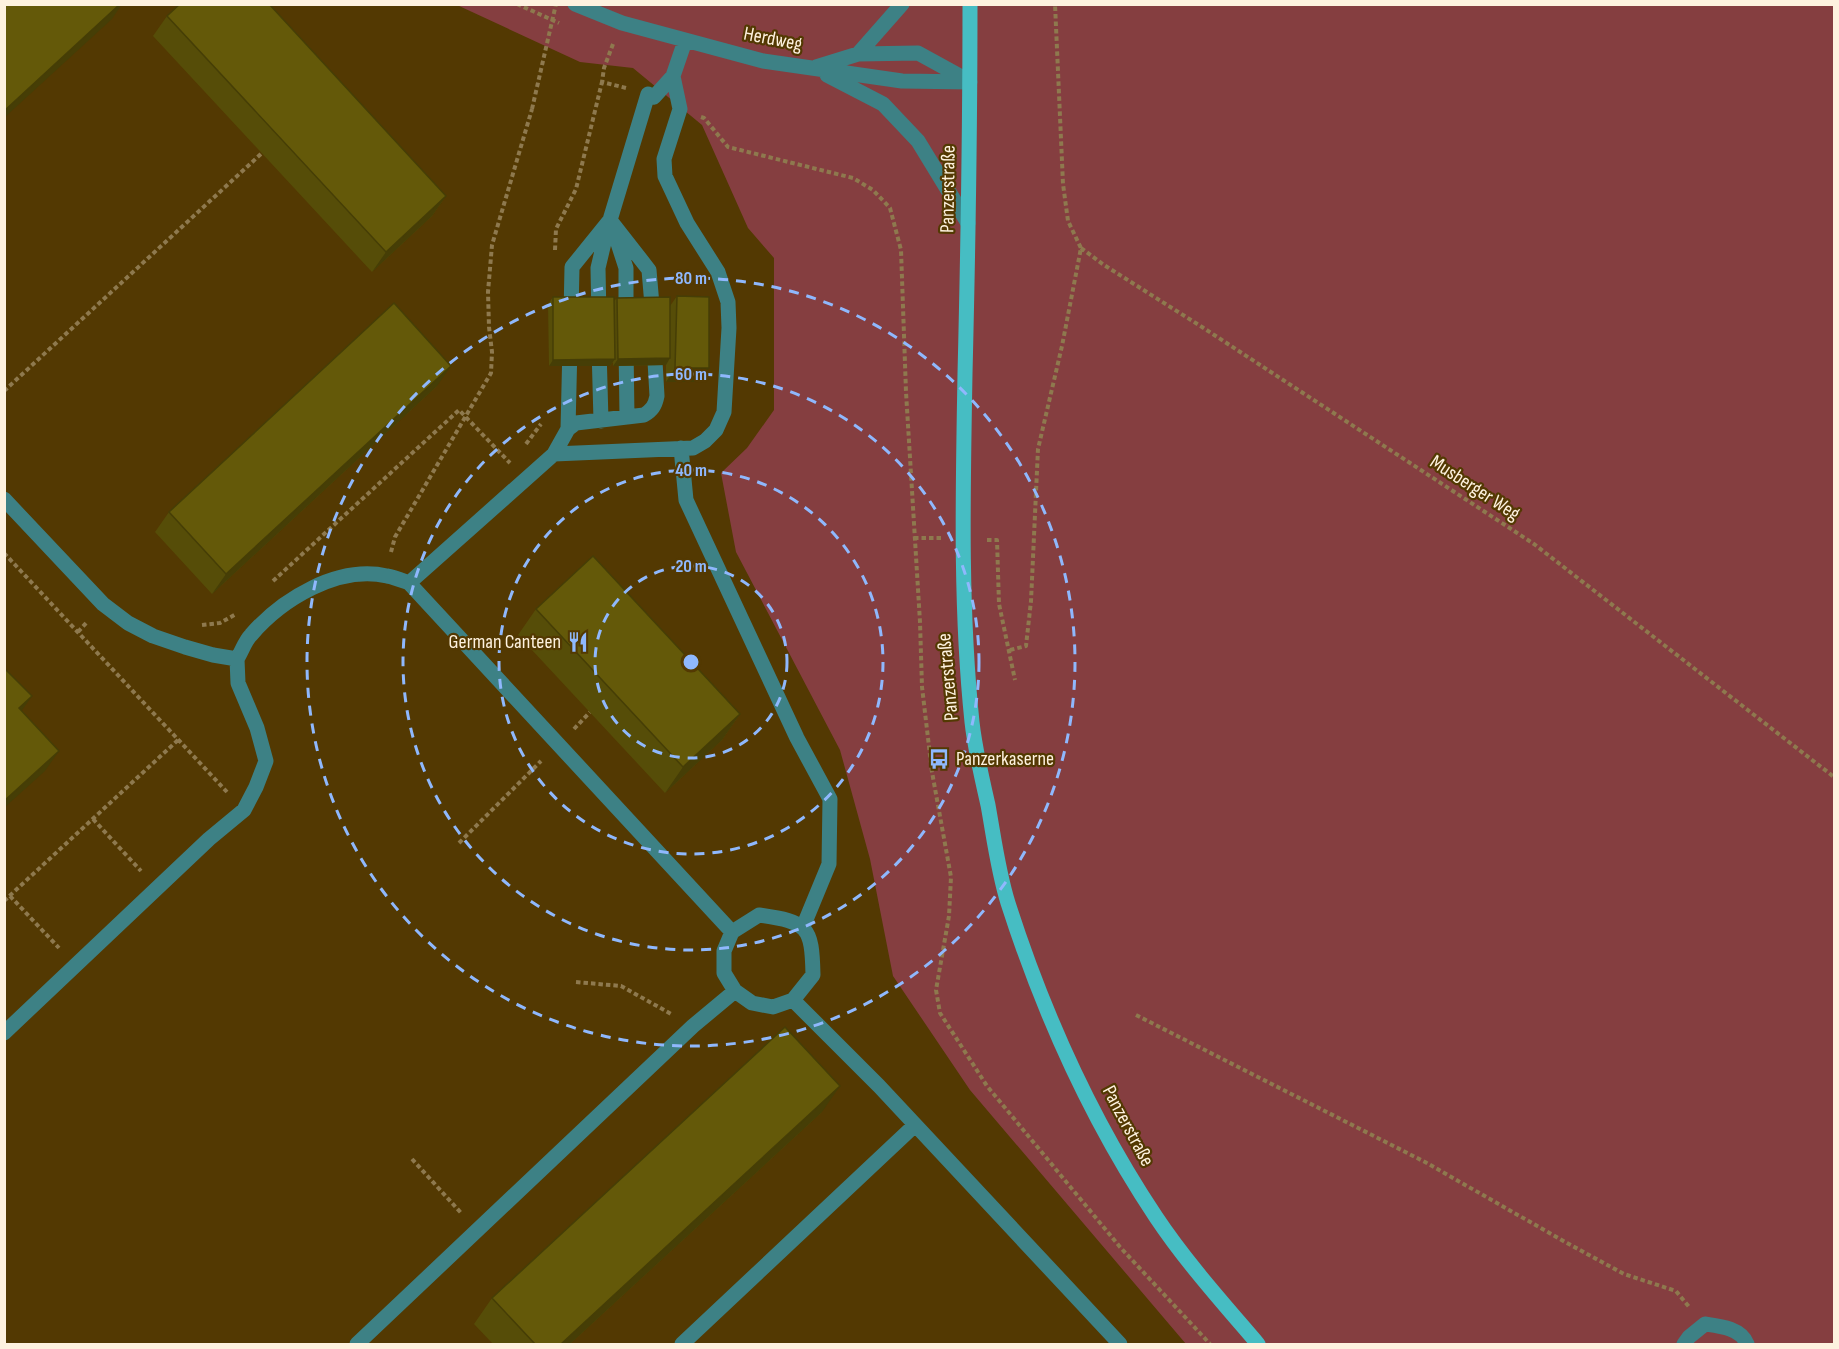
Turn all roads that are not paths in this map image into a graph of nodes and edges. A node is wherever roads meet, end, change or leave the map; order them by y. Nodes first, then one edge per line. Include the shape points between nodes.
1 (575, 4) edge
2 (902, 4) edge
3 (970, 4) edge
4 (685, 41) junction
5 (858, 54) junction
6 (813, 68) junction
7 (673, 76) junction
8 (970, 82) junction
9 (610, 220) junction
10 (968, 222) junction
11 (627, 417) junction
12 (601, 421) junction
13 (568, 429) junction
14 (681, 448) junction
15 (554, 454) junction
16 (4, 499) edge
17 (409, 583) junction
18 (237, 659) junction
19 (802, 927) junction
20 (732, 932) junction
21 (735, 991) junction
22 (793, 1000) junction
23 (4, 1033) edge
24 (915, 1125) junction
25 (357, 1344) edge
26 (682, 1344) edge
27 (1120, 1344) edge
28 (1258, 1344) edge
29 (1684, 1344) edge
30 (1747, 1344) edge

1 - 4 street, Herdweg via 622,23
2 - 5 street
3 - 8 main road, Panzerstraße
4 - 6 street, Herdweg via 763,61
4 - 7 street
5 - 6 street
5 - 8 street via 918,53
6 - 8 street, Herdweg via 902,81
6 - 10 street via 883,104 918,141
7 - 9 street via 654,97 648,94
7 - 14 street via 680,109 664,159 665,176 687,224 718,272 728,302 729,328 724,412 716,430 705,441 693,448
8 - 10 main road, Panzerstraße
9 - 11 street via 627,268
9 - 11 street via 649,270 656,405 644,415
9 - 12 street via 598,268
9 - 13 street via 572,267
10 - 28 main road, Panzerstraße via 965,627 973,726 1008,900 1057,1033 1128,1173 1179,1247
11 - 12 street
12 - 13 street via 576,423
13 - 15 street
14 - 15 street
14 - 19 street via 686,500 797,738 830,799 829,864
15 - 17 street
16 - 18 street via 103,604 128,623 153,636
17 - 18 street via 385,575 360,575 334,579 300,593 250,636
17 - 20 street
18 - 23 street via 238,683 266,761 244,810
19 - 20 street via 791,919 759,915
19 - 22 street via 812,943 813,975
20 - 21 street via 724,951 724,973
21 - 22 street via 752,1003 773,1007
21 - 25 street via 693,1026
22 - 24 street
24 - 26 street
24 - 27 street
29 - 30 street via 1705,1324 1728,1328

